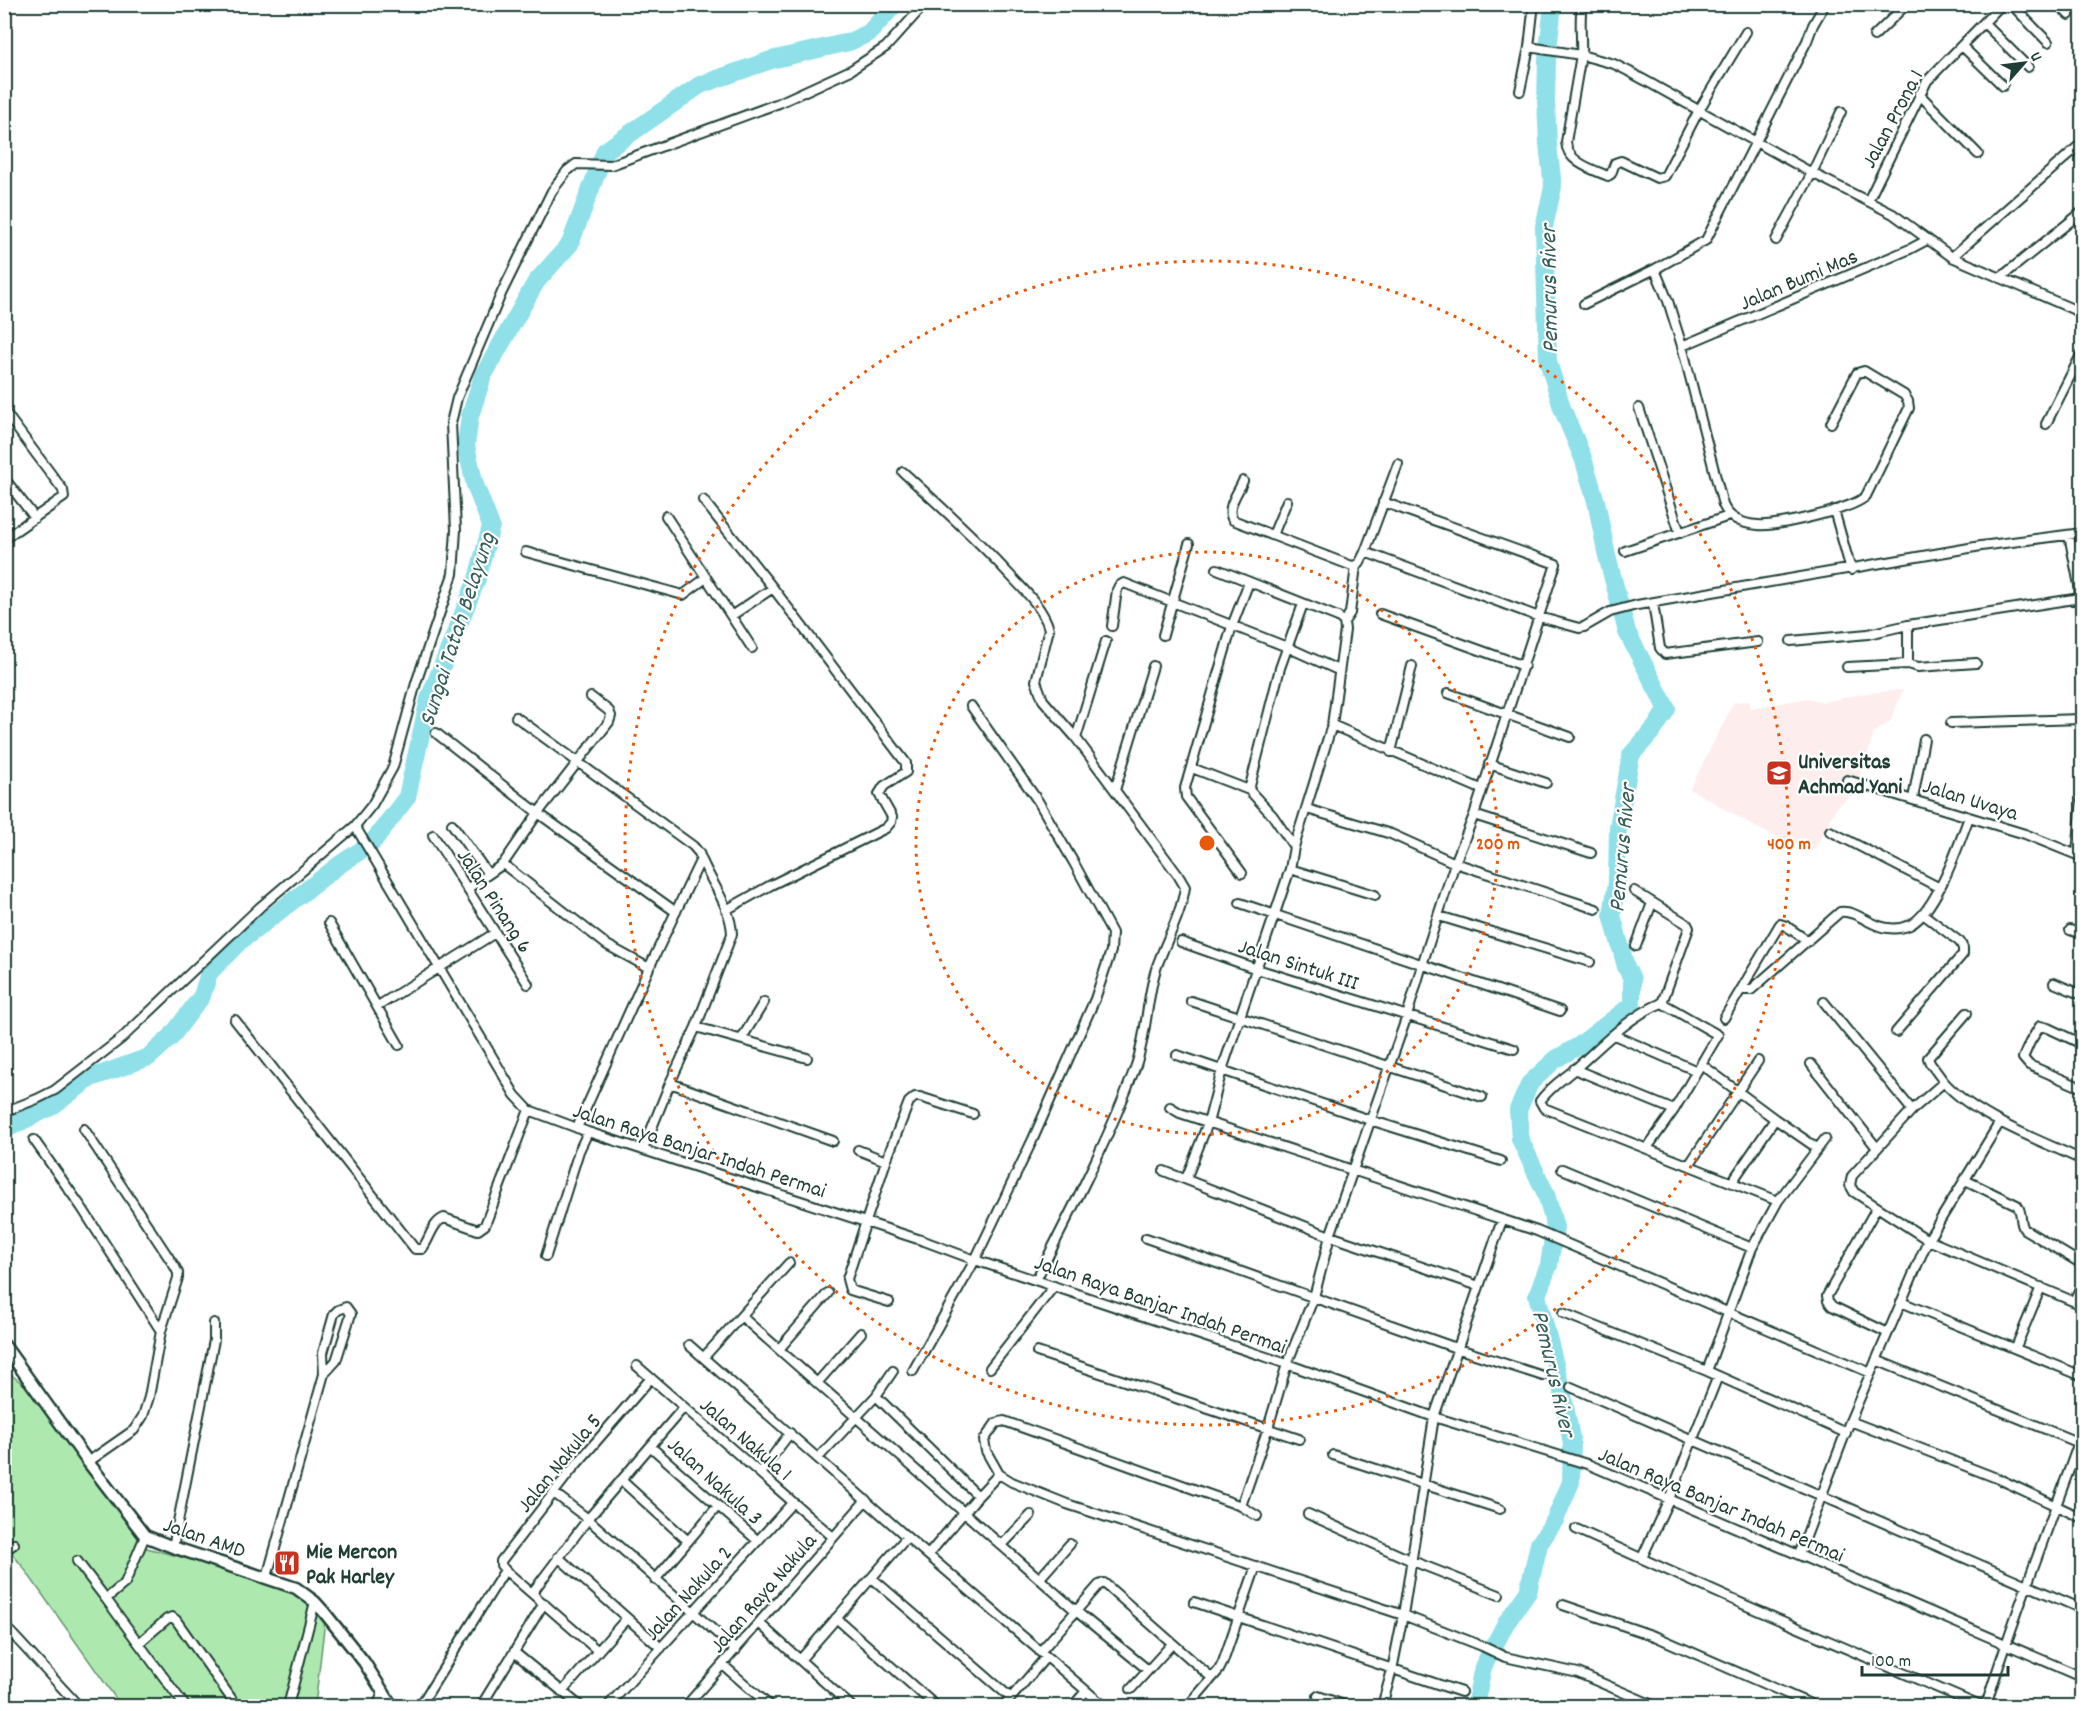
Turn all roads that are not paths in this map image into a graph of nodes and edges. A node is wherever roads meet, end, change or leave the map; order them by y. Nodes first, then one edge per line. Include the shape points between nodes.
1 (925, 4) edge
2 (1582, 4) edge
3 (1825, 4) edge
4 (1907, 4) edge
5 (2002, 4) edge
6 (2011, 4) edge
7 (2058, 4) edge
8 (1533, 12) dead end
9 (2069, 15) dead end
10 (1984, 23) junction
11 (1746, 32) dead end
12 (1874, 36) dead end
13 (2048, 42) dead end
14 (1962, 46) junction
15 (1533, 48) junction
16 (1581, 55) junction
17 (2028, 68) dead end
18 (2003, 86) dead end
19 (1520, 91) dead end
20 (1919, 94) junction
21 (1699, 110) junction
22 (1841, 112) dead end
23 (1755, 141) junction
24 (2082, 143) edge
25 (1978, 153) dead end
26 (1812, 172) junction
27 (1868, 201) junction
28 (2082, 212) edge
29 (1776, 240) dead end
30 (1927, 240) junction
31 (1952, 257) junction
32 (1657, 268) junction
33 (2000, 278) junction
34 (1584, 304) dead end
35 (2082, 313) edge
36 (1682, 346) junction
37 (2082, 353) edge
38 (1639, 408) dead end
39 (4, 411) edge
40 (1832, 423) dead end
41 (2046, 424) dead end
42 (1398, 464) dead end
43 (903, 472) dead end
44 (4, 478) edge
45 (1243, 481) dead end
46 (703, 500) dead end
47 (1287, 501) dead end
48 (1383, 502) junction
49 (1834, 510) junction
50 (666, 516) dead end
51 (1730, 516) junction
52 (35, 518) junction
53 (1680, 533) junction
54 (2082, 533) edge
55 (1273, 535) junction
56 (2069, 535) junction
57 (4, 539) edge
58 (1189, 544) dead end
59 (1625, 551) dead end
60 (526, 552) dead end
61 (1365, 552) junction
62 (1356, 566) junction
63 (1218, 569) dead end
64 (1851, 570) junction
65 (706, 578) junction
66 (1249, 582) junction
67 (2081, 585) edge
68 (773, 588) junction
69 (2080, 598) junction
70 (1173, 602) junction
71 (1653, 603) junction
72 (1303, 604) junction
73 (1380, 614) dead end
74 (731, 616) junction
75 (1539, 617) junction
76 (1344, 622) junction
77 (1908, 625) junction
78 (1112, 626) dead end
79 (1232, 626) junction
80 (2082, 627) edge
81 (1163, 635) dead end
82 (1106, 641) dead end
83 (1791, 641) dead end
84 (1758, 642) dead end
85 (1287, 647) junction
86 (752, 648) dead end
87 (1976, 663) dead end
88 (1908, 664) junction
89 (1153, 666) dead end
90 (1412, 666) dead end
91 (1524, 666) junction
92 (1847, 667) dead end
93 (1338, 670) junction
94 (1448, 693) dead end
95 (591, 697) dead end
96 (971, 706) dead end
97 (1507, 714) junction
98 (516, 717) dead end
99 (2082, 719) edge
100 (1951, 723) dead end
101 (1332, 725) junction
102 (436, 733) dead end
103 (1570, 737) dead end
104 (1076, 738) junction
105 (1924, 739) dead end
106 (1391, 752) junction
107 (577, 763) junction
108 (1490, 764) junction
109 (1192, 768) junction
110 (1847, 780) dead end
111 (1546, 783) dead end
112 (1481, 789) junction
113 (1115, 790) junction
114 (1249, 790) junction
115 (1912, 799) junction
116 (2082, 799) edge
117 (1307, 809) junction
118 (538, 813) junction
119 (1474, 815) junction
120 (1969, 817) junction
121 (452, 824) dead end
122 (355, 826) junction
123 (1830, 831) dead end
124 (433, 835) dead end
125 (1294, 847) junction
126 (1592, 853) dead end
127 (2080, 855) edge
128 (701, 859) junction
129 (1455, 863) junction
130 (503, 864) junction
131 (1290, 869) junction
132 (1242, 873) dead end
133 (488, 874) junction
134 (1940, 888) junction
135 (467, 889) junction
136 (1634, 891) dead end
137 (1375, 896) dead end
138 (1240, 903) dead end
139 (1652, 903) junction
140 (1596, 909) dead end
141 (726, 910) junction
142 (676, 912) junction
143 (1923, 914) junction
144 (1274, 916) junction
145 (1439, 916) junction
146 (329, 923) dead end
147 (2070, 930) dead end
148 (495, 933) junction
149 (2082, 934) edge
150 (1808, 941) junction
151 (1181, 942) dead end
152 (1636, 946) dead end
153 (1590, 962) dead end
154 (1422, 964) junction
155 (438, 968) junction
156 (649, 968) junction
157 (1257, 969) junction
158 (2054, 982) dead end
159 (528, 984) dead end
160 (1741, 990) junction
161 (2082, 994) edge
162 (1191, 1001) dead end
163 (764, 1002) dead end
164 (1824, 1002) dead end
165 (1662, 1003) junction
166 (378, 1006) junction
167 (1560, 1011) dead end
168 (1967, 1013) dead end
169 (1407, 1016) junction
170 (1240, 1018) junction
171 (1724, 1018) dead end
172 (235, 1020) dead end
173 (696, 1027) junction
174 (1896, 1032) dead end
175 (1614, 1035) junction
176 (742, 1038) junction
177 (2082, 1044) edge
178 (399, 1045) dead end
179 (1514, 1050) dead end
180 (1177, 1055) dead end
181 (807, 1058) dead end
182 (1758, 1061) dead end
183 (1811, 1064) dead end
184 (1389, 1067) junction
185 (1699, 1068) junction
186 (1574, 1069) junction
187 (1222, 1070) junction
188 (1944, 1082) junction
189 (670, 1083) junction
190 (2082, 1088) edge
191 (1737, 1091) junction
192 (1482, 1097) dead end
193 (1170, 1107) dead end
194 (529, 1110) junction
195 (1674, 1110) junction
196 (1912, 1110) junction
197 (4, 1112) edge
198 (973, 1114) dead end
199 (1774, 1119) junction
200 (1370, 1120) junction
201 (2000, 1122) junction
202 (1208, 1123) junction
203 (578, 1128) junction
204 (84, 1129) dead end
205 (588, 1132) junction
206 (1826, 1139) dead end
207 (34, 1140) dead end
208 (833, 1141) dead end
209 (1647, 1148) junction
210 (1817, 1148) junction
211 (1877, 1148) junction
212 (643, 1150) junction
213 (858, 1150) dead end
214 (2082, 1160) edge
215 (886, 1161) junction
216 (1501, 1161) dead end
217 (1689, 1165) junction
218 (1562, 1169) dead end
219 (1164, 1171) dead end
220 (1353, 1171) junction
221 (1186, 1179) junction
222 (1965, 1180) junction
223 (1732, 1182) junction
224 (1778, 1201) junction
225 (1877, 1207) junction
226 (1502, 1220) junction
227 (866, 1223) junction
228 (1330, 1236) junction
229 (1146, 1238) dead end
230 (1928, 1240) junction
231 (1752, 1248) junction
232 (546, 1256) dead end
233 (975, 1260) junction
234 (789, 1263) dead end
235 (2082, 1264) edge
236 (1036, 1280) junction
237 (2082, 1284) edge
238 (1054, 1286) junction
239 (1479, 1286) junction
240 (2041, 1287) junction
241 (828, 1293) dead end
242 (1314, 1296) junction
243 (889, 1302) dead end
244 (1901, 1302) junction
245 (2078, 1303) edge
246 (1563, 1313) dead end
247 (1729, 1313) junction
248 (741, 1316) junction
249 (214, 1323) dead end
250 (161, 1331) junction
251 (861, 1333) dead end
252 (1888, 1333) junction
253 (4, 1345) edge
254 (690, 1345) dead end
255 (2016, 1347) junction
256 (780, 1348) junction
257 (1459, 1349) junction
258 (1037, 1352) dead end
259 (704, 1358) junction
260 (1876, 1360) junction
261 (1287, 1364) junction
262 (637, 1366) dead end
263 (990, 1368) dead end
264 (893, 1371) dead end
265 (913, 1371) dead end
266 (1707, 1371) junction
267 (1870, 1373) junction
268 (324, 1374) junction
269 (1718, 1376) junction
270 (2082, 1376) edge
271 (1543, 1377) dead end
272 (651, 1378) junction
273 (817, 1383) junction
274 (1571, 1387) dead end
275 (876, 1396) junction
276 (684, 1407) junction
277 (857, 1417) junction
278 (1434, 1417) junction
279 (1850, 1421) junction
280 (1268, 1428) junction
281 (1846, 1433) junction
282 (790, 1434) junction
283 (1299, 1439) dead end
284 (1692, 1439) junction
285 (2081, 1443) edge
286 (651, 1447) junction
287 (1334, 1455) dead end
288 (818, 1458) junction
289 (88, 1462) junction
290 (760, 1473) junction
291 (999, 1474) junction
292 (621, 1480) junction
293 (1423, 1483) junction
294 (555, 1493) junction
295 (978, 1496) junction
296 (1822, 1496) junction
297 (1669, 1499) junction
298 (866, 1500) junction
299 (793, 1502) junction
300 (2057, 1504) junction
301 (1241, 1506) junction
302 (717, 1507) junction
303 (1500, 1509) dead end
304 (965, 1511) junction
305 (1308, 1514) dead end
306 (1031, 1515) dead end
307 (1257, 1516) dead end
308 (2082, 1518) edge
309 (588, 1519) junction
310 (1576, 1529) dead end
311 (145, 1536) junction
312 (833, 1537) junction
313 (907, 1537) junction
314 (688, 1541) junction
315 (758, 1541) junction
316 (14, 1544) dead end
317 (1070, 1544) dead end
318 (1002, 1545) junction
319 (172, 1547) junction
320 (4, 1551) edge
321 (928, 1555) junction
322 (1799, 1555) junction
323 (558, 1557) junction
324 (1642, 1558) junction
325 (77, 1560) dead end
326 (1410, 1560) junction
327 (1256, 1566) junction
328 (505, 1570) junction
329 (267, 1577) junction
330 (872, 1578) junction
331 (1040, 1578) junction
332 (655, 1580) junction
333 (2028, 1586) junction
334 (532, 1593) junction
335 (1499, 1595) dead end
336 (106, 1599) junction
337 (315, 1602) junction
338 (1194, 1602) dead end
339 (544, 1603) junction
340 (1563, 1605) dead end
341 (2082, 1610) edge
342 (1076, 1611) junction
343 (694, 1613) junction
344 (1403, 1615) junction
345 (627, 1618) junction
346 (836, 1618) junction
347 (1239, 1618) junction
348 (759, 1623) junction
349 (4, 1625) edge
350 (139, 1643) junction
351 (1172, 1644) junction
352 (2005, 1645) junction
353 (661, 1648) junction
354 (736, 1650) junction
355 (598, 1651) junction
356 (514, 1652) junction
357 (1043, 1655) junction
358 (800, 1660) junction
359 (723, 1665) junction
360 (1148, 1670) junction
361 (1392, 1670) junction
362 (2082, 1677) edge
363 (1212, 1678) junction
364 (1131, 1689) dead end
365 (384, 1691) junction
366 (1086, 1691) junction
367 (562, 1692) junction
368 (1461, 1692) dead end
369 (1318, 1696) dead end
370 (1011, 1698) junction
371 (486, 1699) junction
372 (763, 1700) junction
373 (233, 1701) dead end
374 (75, 1702) dead end
375 (185, 1707) edge
376 (288, 1707) edge
377 (378, 1707) edge
378 (392, 1707) edge
379 (420, 1707) edge
380 (482, 1707) edge
381 (495, 1707) edge
382 (580, 1707) edge
383 (608, 1707) edge
384 (686, 1707) edge
385 (757, 1707) edge
386 (770, 1707) edge
387 (851, 1707) edge
388 (936, 1707) edge
389 (1004, 1707) edge
390 (1073, 1707) edge
391 (1104, 1707) edge
392 (1188, 1707) edge
393 (1347, 1707) edge
394 (1382, 1707) edge
395 (1655, 1707) edge
396 (1815, 1707) edge
397 (1980, 1707) edge
398 (1986, 1707) edge

1 - 122 street via 885,47 851,70 778,103 611,165 576,164 552,191 502,292 457,398 451,423 456,530 453,574 393,767 372,806
2 - 16 street
3 - 23 street
4 - 12 street
5 - 10 street, Jalan Prona 1
6 - 13 street
7 - 9 street
8 - 15 street
10 - 14 street, Jalan Prona 1
10 - 17 street
11 - 21 street
14 - 18 street
14 - 20 street, Jalan Prona 1 via 1937,69
15 - 16 street
15 - 19 street
16 - 21 street via 1614,64
16 - 21 street via 1566,146 1571,158 1593,170 1609,176 1615,163 1621,161 1662,178
20 - 25 street
20 - 27 street, Jalan Prona 1
21 - 23 street
22 - 26 street
23 - 26 street
23 - 32 street via 1706,240
24 - 31 street
26 - 27 street
26 - 29 street
27 - 30 street
28 - 33 street
30 - 31 street
30 - 36 street, Jalan Bumi Mas
31 - 33 street
32 - 34 street
32 - 36 street
33 - 35 street
36 - 51 street via 1723,506
37 - 41 street
38 - 53 street
39 - 52 street via 63,490 60,501
40 - 49 street via 1860,371 1908,401 1909,408 1866,496
42 - 48 street
43 - 104 street via 981,544 1041,612 1049,629 1036,681 1038,689
44 - 52 street
45 - 55 street via 1230,509 1231,517
46 - 68 street
47 - 55 street
48 - 61 street
48 - 75 street via 1556,564
49 - 51 street via 1768,525 1750,524
49 - 64 street
50 - 65 street
51 - 53 street
52 - 57 street
53 - 59 street
54 - 56 street
55 - 62 street
56 - 64 street via 1981,546
56 - 67 street
58 - 70 street
60 - 65 street via 684,595
61 - 62 street
61 - 75 street
62 - 76 street via 1350,612
63 - 66 street
64 - 71 street
65 - 74 street
66 - 72 street
66 - 79 street
67 - 69 street
68 - 74 street
68 - 141 street via 908,767 879,794 892,817 886,828
69 - 77 street
69 - 80 street
70 - 78 street via 1121,584
70 - 79 street
70 - 81 street
71 - 75 street via 1610,612 1579,628
71 - 84 street via 1660,648 1665,654
72 - 76 street
72 - 85 street
73 - 91 street
74 - 86 street
75 - 91 street
76 - 93 street
77 - 83 street via 1868,634
77 - 88 street
79 - 85 street
79 - 109 street
82 - 104 street
85 - 93 street
85 - 114 street
87 - 88 street via 1918,667
88 - 92 street
89 - 113 street
90 - 106 street
91 - 97 street
93 - 101 street
94 - 97 street
95 - 107 street via 611,717
96 - 233 street via 1038,801 1113,939 1095,999 1067,1065
97 - 103 street
97 - 108 street
98 - 107 street
99 - 100 street
101 - 106 street
101 - 117 street
102 - 118 street
104 - 113 street
105 - 115 street
106 - 112 street
107 - 118 street
107 - 128 street via 697,849
108 - 111 street
108 - 112 street
109 - 114 street
109 - 132 street via 1186,797
110 - 115 street, Jalan Uvaya
112 - 119 street
113 - 236 street via 1178,875 1185,887 1184,894 1156,970 1135,1068 1090,1172
114 - 125 street
115 - 120 street, Jalan Uvaya
116 - 127 street
117 - 125 street
117 - 129 street via 1391,834
118 - 130 street
118 - 142 street
119 - 126 street
119 - 129 street
120 - 127 street, Jalan Uvaya
120 - 134 street
121 - 133 street
122 - 155 street
122 - 197 street via 260,907 122,1038 55,1090
123 - 134 street
124 - 135 street, Jalan Pinang 6
125 - 131 street
128 - 141 street
128 - 142 street
129 - 140 street
129 - 145 street
130 - 133 street
130 - 156 street via 606,945
131 - 137 street
131 - 144 street
133 - 135 street
134 - 143 street
135 - 148 street, Jalan Pinang 6
136 - 139 street
138 - 144 street
139 - 152 street
139 - 165 street via 1689,928
141 - 173 street via 732,926 731,940
142 - 156 street
143 - 150 street via 1912,924 1895,929 1840,912
143 - 174 street via 1960,942 1963,954
144 - 154 street
144 - 157 street
145 - 153 street
145 - 154 street
146 - 166 street
147 - 149 street
148 - 155 street
148 - 159 street, Jalan Pinang 6
150 - 160 street via 1751,990
150 - 160 street via 1780,924
151 - 157 street, Jalan Sintuk III
154 - 167 street
154 - 169 street
155 - 166 street
155 - 194 street via 515,1095
156 - 203 street
157 - 169 street, Jalan Sintuk III
157 - 170 street
158 - 161 street
160 - 171 street
162 - 170 street
163 - 176 street
164 - 196 street
165 - 175 street
165 - 185 street via 1718,1035
166 - 178 street
168 - 188 street via 1928,1058
169 - 179 street, Jalan Sintuk III
169 - 184 street
170 - 184 street
170 - 187 street
172 - 194 street via 415,1249 422,1249 441,1218 478,1230 485,1225
173 - 176 street
173 - 189 street
175 - 185 street
175 - 186 street
176 - 181 street
177 - 190 street via 2044,1026 2038,1028 2023,1055 2024,1061
180 - 187 street
182 - 191 street
183 - 211 street
184 - 192 street
184 - 200 street
185 - 191 street
185 - 195 street
186 - 195 street
186 - 209 street via 1543,1097 1541,1104
187 - 200 street
187 - 202 street
188 - 196 street
188 - 201 street via 1959,1097
189 - 208 street
189 - 212 street
191 - 199 street
191 - 217 street
193 - 202 street
194 - 203 street, Jalan Raya Banjar Indah Permai
195 - 209 street
196 - 211 street
198 - 215 street via 912,1098
199 - 210 street
199 - 223 street
200 - 216 street
200 - 220 street
201 - 214 street
201 - 222 street
202 - 220 street
202 - 221 street
203 - 205 street, Jalan Raya Banjar Indah Permai
204 - 250 street via 178,1273
205 - 212 street, Jalan Raya Banjar Indah Permai
205 - 232 street
206 - 210 street
207 - 250 street
209 - 217 street
210 - 224 street
211 - 225 street via 1852,1176 1850,1185
212 - 227 street, Jalan Raya Banjar Indah Permai
213 - 215 street
215 - 227 street
217 - 223 street
218 - 231 street
219 - 221 street
220 - 226 street
220 - 228 street
221 - 228 street
222 - 230 street
222 - 235 street via 2017,1205 2024,1229
223 - 224 street
224 - 231 street
225 - 230 street
225 - 252 street via 1827,1296 1832,1306
226 - 239 street
226 - 247 street via 1565,1241
227 - 233 street, Jalan Raya Banjar Indah Permai
227 - 243 street via 848,1286
228 - 239 street
228 - 242 street
229 - 242 street
230 - 240 street
230 - 244 street
231 - 247 street
233 - 236 street, Jalan Raya Banjar Indah Permai
233 - 265 street
234 - 248 street
236 - 238 street, Jalan Raya Banjar Indah Permai
237 - 245 street
238 - 261 street, Jalan Raya Banjar Indah Permai
238 - 263 street
239 - 257 street
240 - 245 street
240 - 255 street
241 - 256 street
242 - 257 street
242 - 261 street
244 - 252 street
244 - 255 street
246 - 266 street
247 - 266 street
247 - 267 street
248 - 256 street
248 - 259 street
249 - 319 street via 214,1340
250 - 289 street via 149,1397 138,1424
251 - 273 street
252 - 260 street
253 - 289 street, Jalan AMD
254 - 259 street
255 - 270 street
256 - 273 street
257 - 271 street
257 - 278 street
258 - 280 street
259 - 282 street
260 - 267 street
260 - 285 street
261 - 278 street, Jalan Raya Banjar Indah Permai
261 - 280 street
262 - 272 street, Jalan Nakula 1
264 - 275 street
266 - 269 street
267 - 279 street
268 - 268 street via 323,1353 334,1314 346,1307 351,1314 336,1361
268 - 329 street
269 - 281 street
269 - 284 street
272 - 276 street, Jalan Nakula 1
272 - 294 street, Jalan Nakula 5
273 - 277 street
274 - 284 street
275 - 277 street
275 - 295 street
276 - 286 street
276 - 290 street, Jalan Nakula 1
277 - 288 street
277 - 304 street
278 - 293 street
278 - 297 street, Jalan Raya Banjar Indah Permai via 1590,1465
279 - 281 street
279 - 300 street
280 - 283 street
280 - 301 street
281 - 296 street
282 - 288 street
282 - 290 street
284 - 296 street
284 - 297 street
285 - 300 street
286 - 292 street
286 - 302 street, Jalan Nakula 3
287 - 293 street
288 - 298 street
289 - 311 street, Jalan AMD
290 - 299 street, Jalan Nakula 1
291 - 295 street
291 - 301 street via 984,1440 996,1423 1004,1421
291 - 327 street via 1067,1504
292 - 309 street
292 - 314 street
293 - 303 street
293 - 326 street
294 - 309 street
294 - 328 street, Jalan Nakula 5 via 501,1561
295 - 304 street
296 - 322 street
296 - 333 street
297 - 322 street, Jalan Raya Banjar Indah Permai
297 - 324 street
298 - 312 street, Jalan Raya Nakula
298 - 313 street
299 - 312 street, Jalan Nakula 1
299 - 315 street, Jalan Nakula 2
300 - 308 street
300 - 333 street
301 - 307 street
302 - 314 street
302 - 315 street, Jalan Nakula 3
304 - 318 street
304 - 321 street
305 - 326 street
306 - 318 street
309 - 323 street
309 - 332 street
310 - 324 street
311 - 319 street, Jalan AMD
311 - 336 street via 125,1583
312 - 348 street, Jalan Raya Nakula
313 - 321 street
313 - 330 street
314 - 332 street
315 - 343 street, Jalan Nakula 2
316 - 320 street
317 - 331 street
318 - 331 street
319 - 329 street, Jalan AMD
321 - 357 street
322 - 352 street, Jalan Raya Banjar Indah Permai
323 - 334 street
323 - 345 street
324 - 397 street
325 - 336 street
326 - 335 street
326 - 344 street
327 - 344 street
327 - 347 street
328 - 334 street
328 - 379 street
329 - 337 street, Jalan AMD via 296,1587
330 - 346 street
330 - 370 street
331 - 342 street
332 - 343 street
333 - 341 street
333 - 352 street
334 - 339 street
336 - 350 street
337 - 365 street, Jalan AMD
337 - 376 street
338 - 347 street
339 - 355 street
339 - 356 street
340 - 396 street via 1657,1637
342 - 351 street via 1104,1583
342 - 357 street
342 - 360 street
343 - 353 street, Jalan Nakula 2
343 - 354 street
344 - 361 street
344 - 395 street via 1506,1657 1578,1673
345 - 353 street
345 - 355 street
346 - 358 street
346 - 388 street
347 - 361 street
347 - 363 street via 1223,1662
348 - 354 street, Jalan Raya Nakula
348 - 358 street
349 - 374 street
350 - 373 street via 172,1617
350 - 375 street
351 - 360 street
351 - 363 street
352 - 362 street, Jalan Raya Banjar Indah Permai
352 - 398 street
353 - 383 street, Jalan Nakula 2
354 - 359 street, Jalan Raya Nakula
355 - 367 street
356 - 367 street
356 - 371 street
357 - 366 street
357 - 370 street
358 - 387 street
359 - 372 street
359 - 384 street, Jalan Raya Nakula
360 - 364 street
361 - 368 street
361 - 394 street
363 - 392 street
365 - 377 street
365 - 378 street, Jalan AMD
366 - 390 street
366 - 391 street
367 - 382 street
369 - 393 street
370 - 389 street
371 - 380 street
371 - 381 street
372 - 385 street
372 - 386 street

